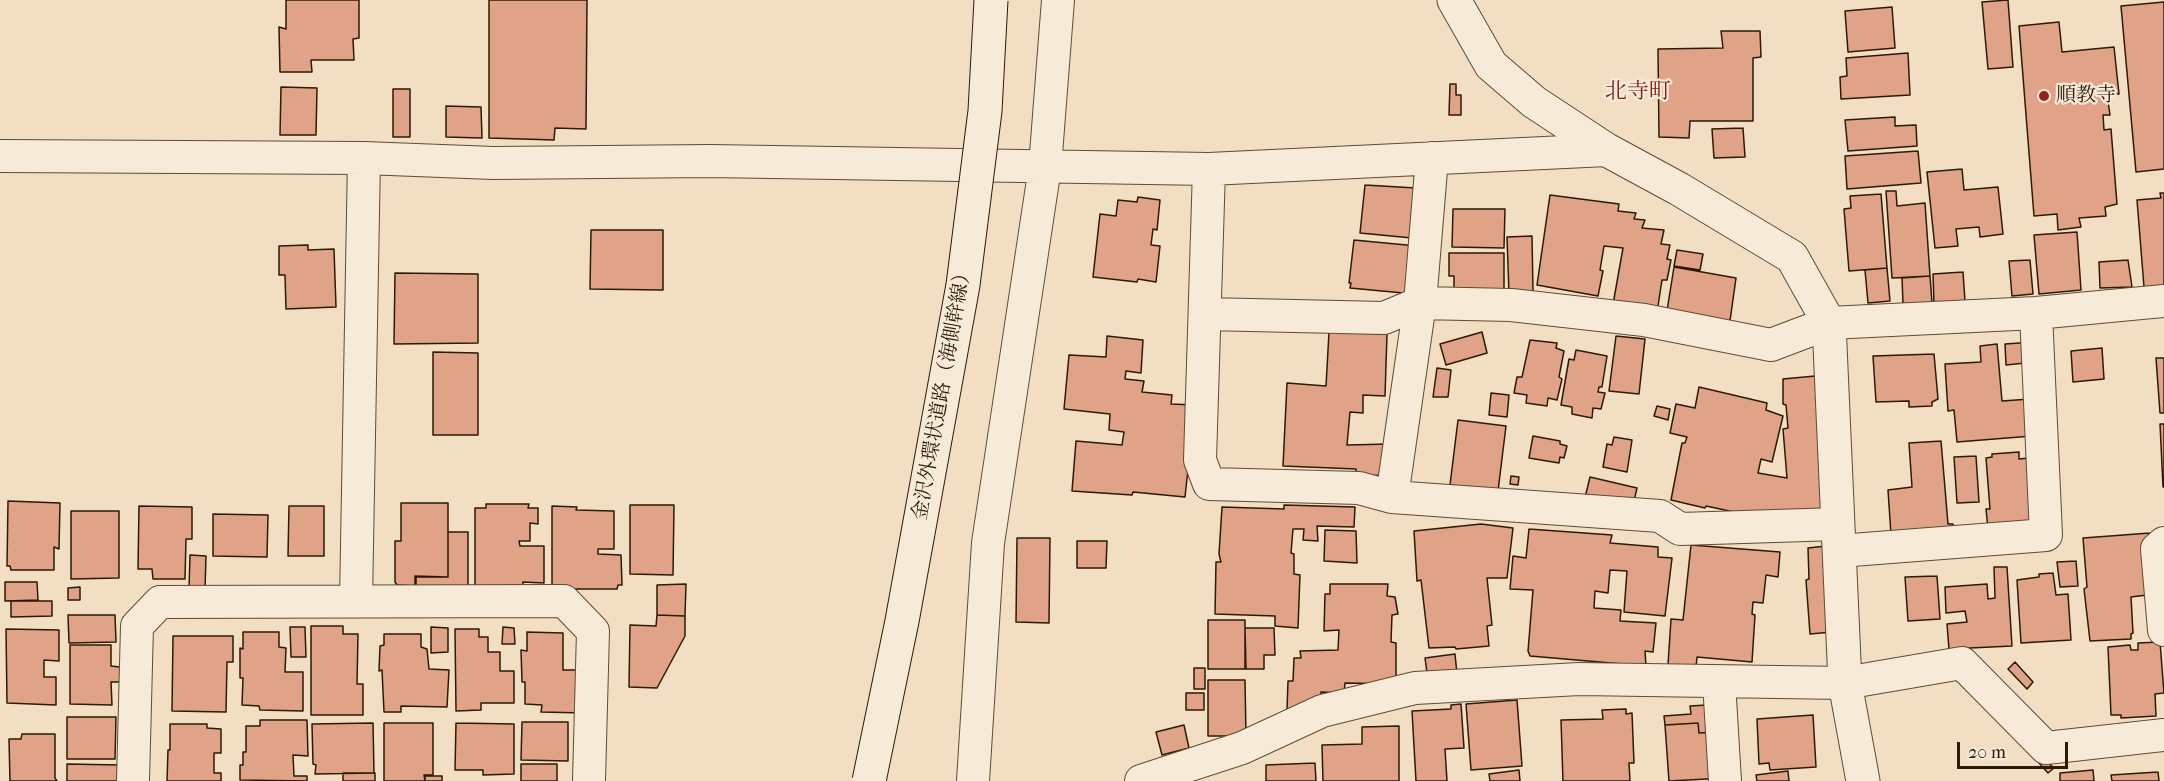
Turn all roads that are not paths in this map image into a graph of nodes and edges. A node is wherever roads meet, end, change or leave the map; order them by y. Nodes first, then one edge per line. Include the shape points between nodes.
1 (991, 0) edge
2 (1058, 0) edge
3 (1454, 0) edge
4 (1608, 150) junction
5 (0, 156) edge
6 (364, 158) junction
7 (1432, 158) junction
8 (1044, 167) junction
9 (1209, 169) junction
10 (2164, 301) edge
11 (1420, 303) junction
12 (2036, 313) junction
13 (1205, 314) junction
14 (1829, 323) junction
15 (1392, 496) junction
16 (1839, 538) junction
17 (2164, 543) edge
18 (356, 601) junction
19 (2164, 630) edge
20 (1719, 682) junction
21 (1845, 683) junction
22 (2164, 735) edge
23 (133, 781) edge
24 (589, 781) edge
25 (869, 781) edge
26 (973, 781) edge
27 (1141, 781) edge
28 (1725, 781) edge
29 (1863, 781) edge

1 - 25 street, 金沢外環状道路（海側幹線）, bridge via 985,111 963,285
2 - 8 street
3 - 4 street via 1491,65 1534,102
4 - 7 street
4 - 14 street via 1792,257
5 - 6 street
6 - 8 street via 493,163 710,161
6 - 18 street
7 - 9 street
7 - 11 street
8 - 9 street
8 - 26 street via 988,543
9 - 13 street
10 - 12 street
11 - 13 street via 1384,318
11 - 14 street via 1511,305 1633,318 1771,345
11 - 15 street
12 - 14 street
12 - 16 street via 2046,535
13 - 15 street via 1200,460 1209,484 1359,489
14 - 16 street
15 - 16 street via 1660,516 1680,529
16 - 21 street
17 - 19 street via 2157,549
18 - 23 street via 160,602 137,626
18 - 24 street via 564,601 593,631
20 - 21 street
20 - 27 street via 1579,679 1415,688 1322,711 1242,748
20 - 28 street
21 - 22 street via 1962,663 2046,748
21 - 29 street

